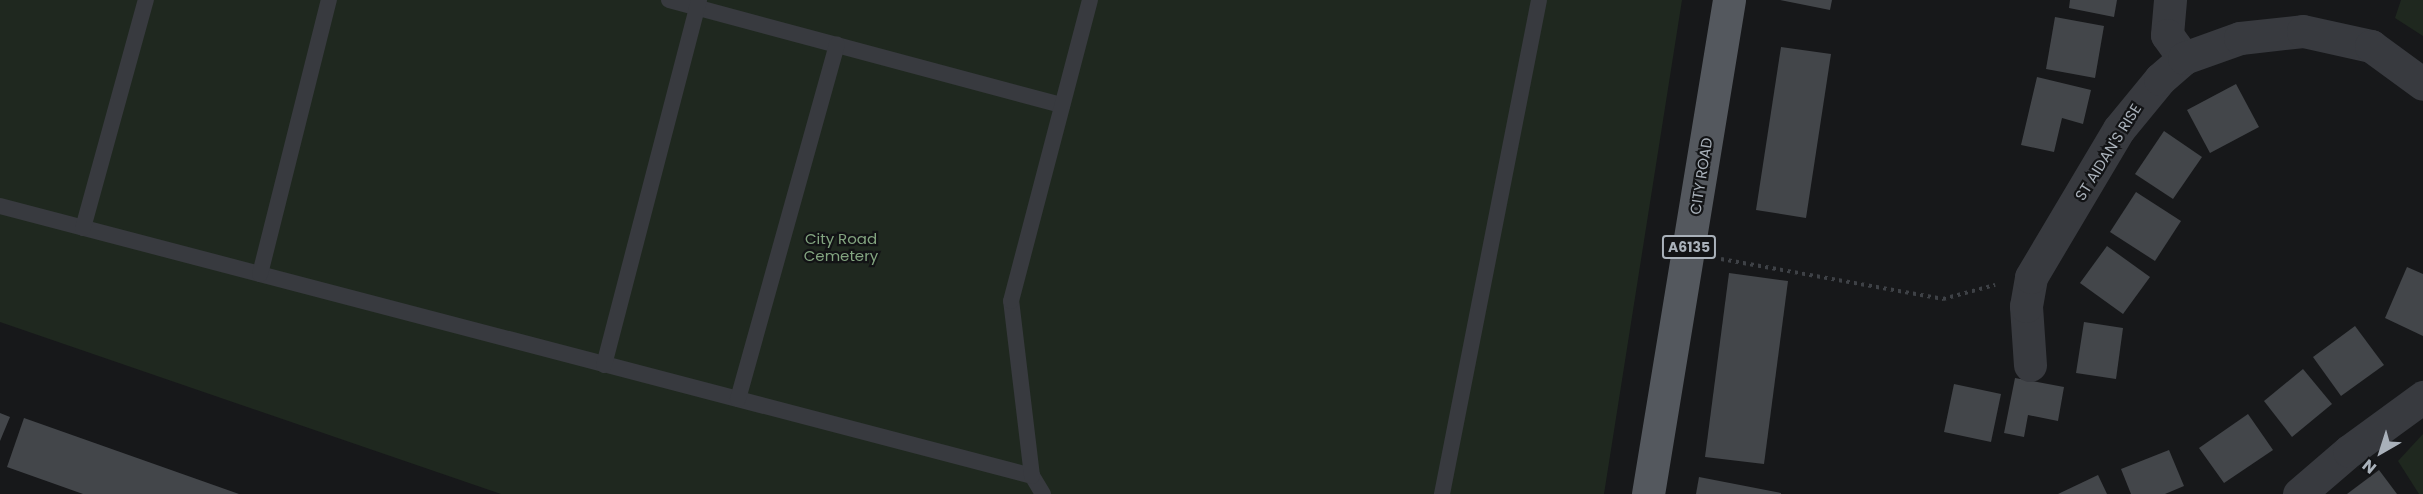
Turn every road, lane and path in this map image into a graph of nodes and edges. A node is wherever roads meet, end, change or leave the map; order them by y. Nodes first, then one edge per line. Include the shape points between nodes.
1 (146, 0) edge
2 (329, 0) edge
3 (669, 0) edge
4 (1089, 0) edge
5 (1539, 0) edge
6 (1729, 0) edge
7 (2170, 0) edge
8 (698, 4) edge
9 (837, 45) junction
10 (2184, 58) junction
11 (2423, 84) edge
12 (1062, 105) junction
13 (0, 206) edge
14 (83, 228) junction
15 (1718, 258) dead end
16 (260, 274) junction
17 (2031, 277) junction
18 (604, 365) junction
19 (2031, 365) dead end
20 (2423, 397) edge
21 (738, 399) junction
22 (1032, 477) junction
23 (1043, 494) edge
24 (1442, 494) edge
25 (1648, 494) edge
26 (2299, 494) edge

1 - 14 lane
2 - 16 lane
3 - 8 lane
4 - 12 lane
5 - 24 lane
6 - 25 main road, CITY ROAD / A6135
7 - 10 street via 2167,35
8 - 9 lane
8 - 18 lane
9 - 12 lane
9 - 21 lane
10 - 11 street, ST AIDAN'S RISE via 2240,38 2302,32 2371,46
10 - 17 street, ST AIDAN'S RISE via 2160,79 2125,121
12 - 22 lane via 1011,302
13 - 14 lane
14 - 16 lane
15 - 17 path via 1727,263 1942,299
16 - 18 lane
17 - 19 street, ST AIDAN'S RISE via 2026,306
18 - 21 lane
20 - 26 street via 2349,451
21 - 22 lane
22 - 23 lane

